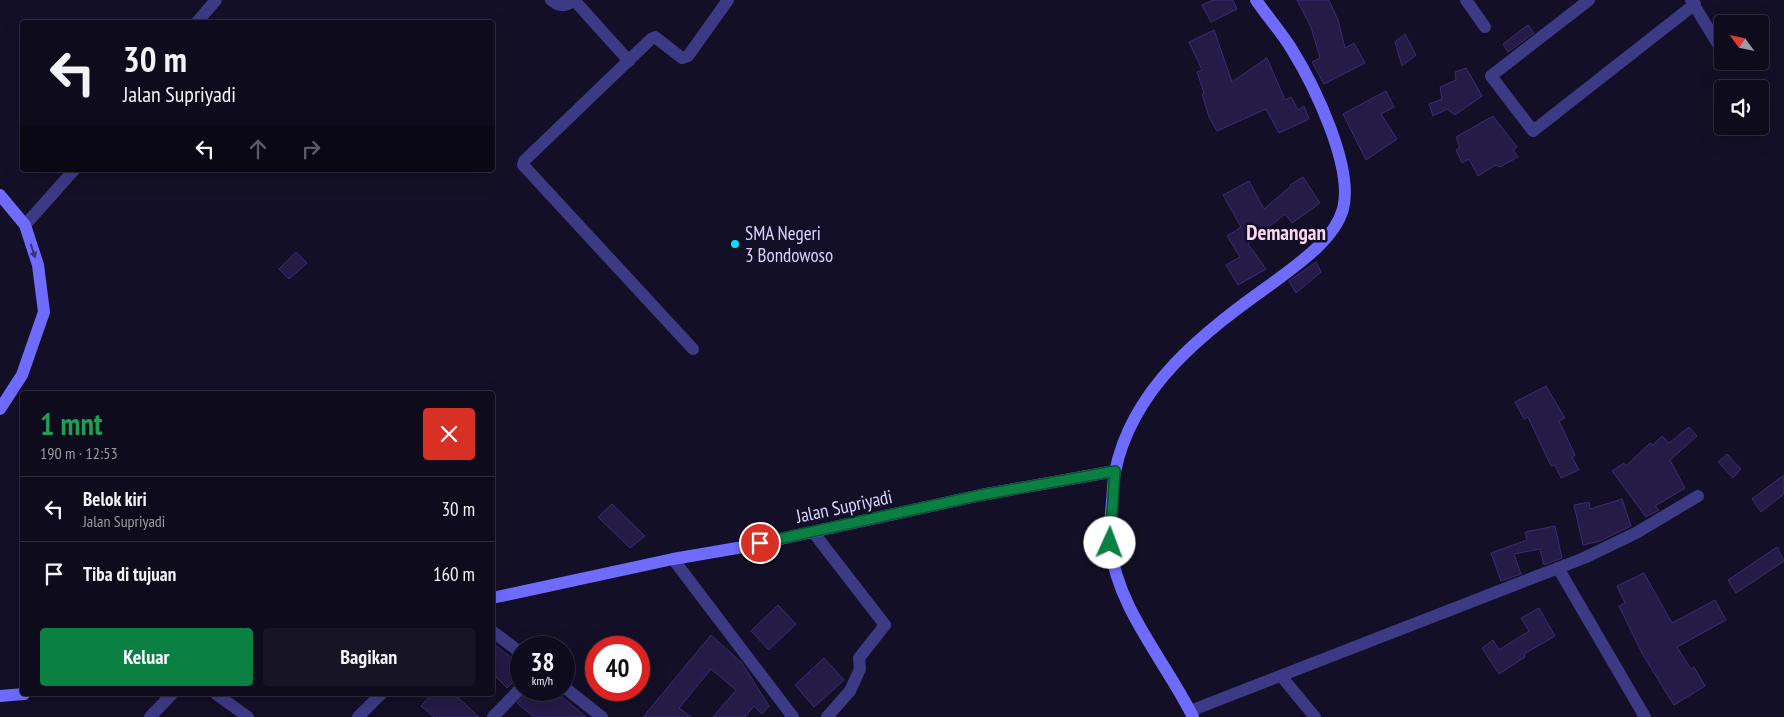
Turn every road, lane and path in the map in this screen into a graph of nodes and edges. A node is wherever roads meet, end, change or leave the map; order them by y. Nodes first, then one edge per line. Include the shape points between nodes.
1 (216, 0) edge
2 (552, 0) edge
3 (574, 0) edge
4 (728, 0) edge
5 (1256, 0) edge
6 (1466, 0) edge
7 (1589, 0) edge
8 (1693, 2) edge
9 (200, 20) edge
10 (1485, 28) dead end
11 (1714, 37) edge
12 (629, 61) junction
13 (72, 172) edge
14 (0, 195) edge
15 (25, 225) junction
16 (693, 349) dead end
17 (0, 409) edge
18 (1115, 471) junction
19 (1698, 496) dead end
20 (813, 532) junction
21 (674, 559) junction
22 (1558, 568) junction
23 (495, 597) edge
24 (495, 632) edge
25 (510, 644) edge
26 (1282, 676) junction
27 (20, 694) edge
28 (0, 696) edge
29 (170, 696) edge
30 (219, 696) edge
31 (379, 696) edge
32 (575, 696) edge
33 (510, 699) edge
34 (1191, 714) edge
35 (150, 717) edge
36 (248, 717) edge
37 (358, 717) edge
38 (493, 717) edge
39 (602, 717) edge
40 (793, 717) edge
41 (827, 717) edge
42 (1315, 717) edge
43 (1646, 717) edge

1 - 9 street
2 - 3 street via 560,6
3 - 12 street
4 - 12 street via 688,56 677,56 655,37
5 - 18 street via 1291,48 1324,114 1340,160 1345,188 1343,210 1315,252 1236,309 1178,358 1151,392 1128,433
6 - 10 street
7 - 8 street via 1491,76 1533,130
8 - 11 street
12 - 16 street via 524,161 523,166
13 - 15 street
14 - 15 street
15 -> 17 street via 38,265 44,312 22,375
18 - 20 street, Jalan Supriyadi via 981,495
18 - 34 street via 1110,543 1116,576
19 - 22 street via 1636,533
20 - 21 street, Jalan Supriyadi
20 - 41 street via 885,625 859,658 860,669 850,691
21 - 23 street, Jalan Supriyadi
21 - 40 street
22 - 26 street
22 - 43 street
24 - 25 street
26 - 34 street
26 - 42 street
27 - 28 street
29 - 35 street
30 - 36 street
31 - 37 street
32 - 39 street
33 - 38 street

